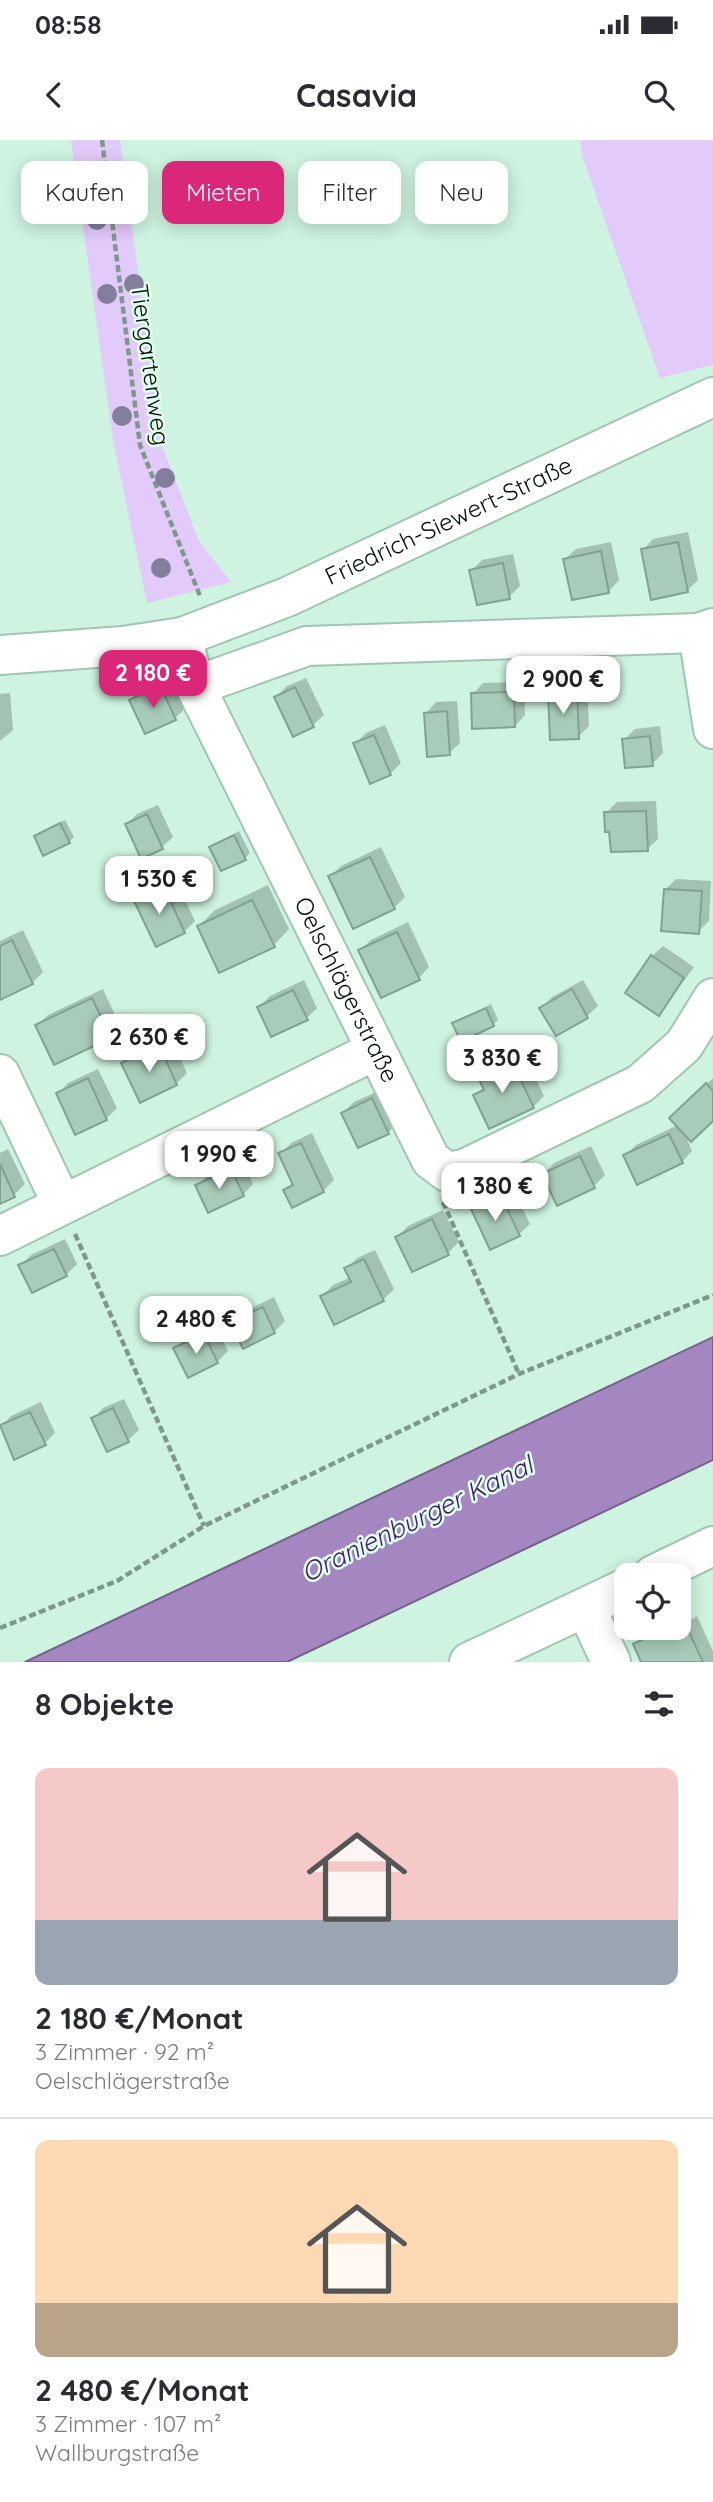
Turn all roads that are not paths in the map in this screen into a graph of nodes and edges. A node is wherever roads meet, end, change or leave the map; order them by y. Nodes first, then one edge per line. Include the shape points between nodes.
1 (713, 397) edge
2 (705, 630) edge
3 (197, 632) junction
4 (0, 655) edge
5 (195, 686) junction
6 (713, 729) edge
7 (713, 998) edge
8 (376, 1050) junction
9 (0, 1074) edge
10 (62, 1204) junction
11 (0, 1236) edge
12 (713, 1546) edge
13 (678, 1563) edge
14 (614, 1594) edge
15 (586, 1608) junction
16 (469, 1662) edge
17 (611, 1662) edge

1 - 3 street, Friedrich-Siewert-Straße via 287,597
2 - 5 street via 307,646
2 - 6 street
3 - 4 street, Friedrich-Siewert-Straße via 123,646
3 - 5 street, Oelschlägerstraße
5 - 8 street, Oelschlägerstraße
7 - 8 street, Oelschlägerstraße via 684,1045 640,1084 464,1169 447,1171 431,1160
8 - 10 street
9 - 10 street
10 - 11 street
12 - 13 street
14 - 15 street
15 - 16 street
15 - 17 street

